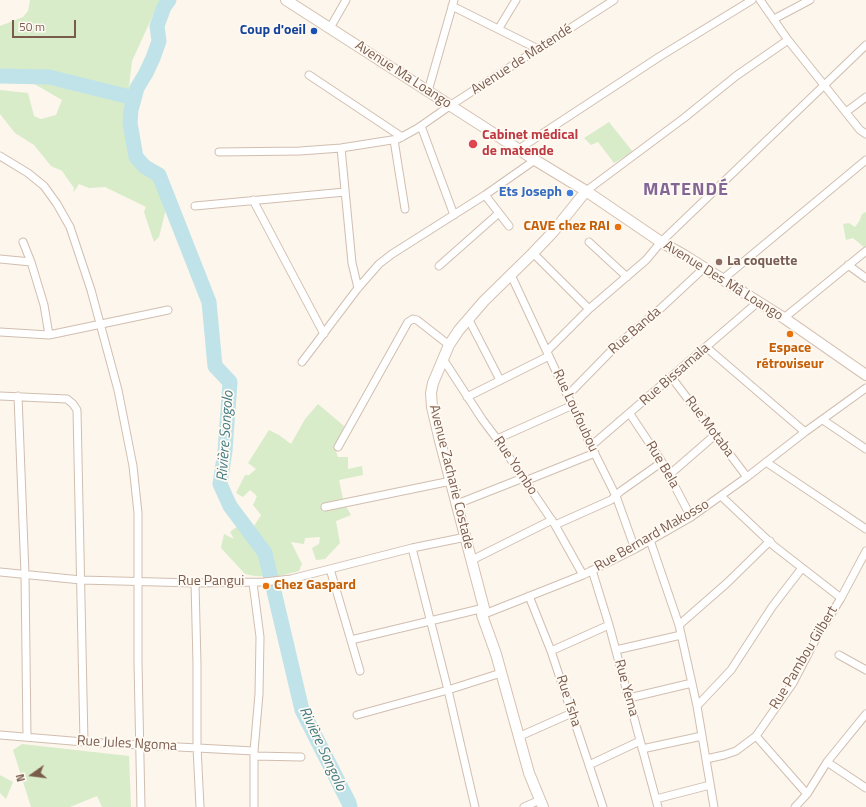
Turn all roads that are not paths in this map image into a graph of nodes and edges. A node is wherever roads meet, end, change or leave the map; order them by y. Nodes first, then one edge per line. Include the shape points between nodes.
1 (286, 0) edge
2 (346, 0) edge
3 (516, 0) edge
4 (614, 0) edge
5 (752, 0) edge
6 (760, 0) edge
7 (810, 0) edge
8 (453, 3) edge
9 (774, 19) junction
10 (330, 28) junction
11 (499, 28) junction
12 (788, 40) junction
13 (866, 45) edge
14 (538, 49) junction
15 (309, 75) dead end
16 (824, 85) junction
17 (428, 91) junction
18 (866, 97) edge
19 (451, 105) junction
20 (846, 112) junction
21 (421, 126) junction
22 (866, 134) edge
23 (402, 137) junction
24 (394, 140) junction
25 (341, 148) junction
26 (519, 149) junction
27 (219, 152) dead end
28 (0, 156) edge
29 (535, 160) junction
30 (866, 160) edge
31 (586, 191) junction
32 (345, 192) junction
33 (485, 195) junction
34 (253, 200) junction
35 (195, 206) dead end
36 (405, 209) dead end
37 (499, 213) junction
38 (454, 215) junction
39 (509, 226) dead end
40 (23, 242) dead end
41 (590, 242) dead end
42 (661, 242) junction
43 (866, 251) edge
44 (533, 254) junction
45 (0, 259) edge
46 (31, 262) junction
47 (848, 264) junction
48 (439, 266) dead end
49 (704, 268) junction
50 (511, 275) junction
51 (627, 277) junction
52 (866, 278) edge
53 (723, 280) junction
54 (358, 288) junction
55 (758, 302) junction
56 (589, 309) junction
57 (168, 310) dead end
58 (784, 318) junction
59 (469, 320) junction
60 (100, 324) junction
61 (0, 332) edge
62 (324, 334) junction
63 (49, 335) junction
64 (449, 345) junction
65 (706, 347) junction
66 (548, 353) junction
67 (443, 359) junction
68 (302, 362) dead end
69 (866, 375) edge
70 (672, 378) junction
71 (500, 380) junction
72 (866, 388) edge
73 (568, 395) junction
74 (0, 396) edge
75 (18, 396) junction
76 (467, 397) junction
77 (573, 405) junction
78 (630, 414) junction
79 (822, 420) junction
80 (805, 432) junction
81 (715, 435) junction
82 (497, 439) junction
83 (338, 447) dead end
84 (866, 449) edge
85 (593, 450) junction
86 (662, 462) junction
87 (766, 462) junction
88 (669, 475) junction
89 (747, 477) junction
90 (524, 480) junction
91 (451, 481) junction
92 (616, 496) junction
93 (721, 496) junction
94 (457, 504) junction
95 (325, 507) dead end
96 (691, 517) junction
97 (554, 523) junction
98 (866, 529) edge
99 (466, 537) junction
100 (650, 540) junction
101 (770, 541) junction
102 (412, 548) junction
103 (635, 549) junction
104 (866, 551) edge
105 (472, 560) junction
106 (802, 568) junction
107 (330, 569) junction
108 (592, 570) junction
109 (0, 572) edge
110 (25, 574) junction
111 (583, 575) junction
112 (81, 580) junction
113 (139, 582) junction
114 (195, 582) junction
115 (253, 583) junction
116 (529, 596) junction
117 (841, 598) junction
118 (483, 612) junction
119 (430, 621) junction
120 (609, 624) junction
121 (679, 626) junction
122 (681, 635) junction
123 (351, 640) junction
124 (616, 650) junction
125 (551, 651) junction
126 (839, 655) dead end
127 (865, 668) edge
128 (360, 671) dead end
129 (501, 673) junction
130 (692, 683) junction
131 (448, 690) junction
132 (629, 698) junction
133 (697, 706) junction
134 (572, 713) junction
135 (866, 714) edge
136 (357, 715) dead end
137 (0, 735) edge
138 (27, 736) junction
139 (702, 736) junction
140 (756, 736) junction
141 (518, 737) junction
142 (640, 741) junction
143 (84, 742) junction
144 (141, 745) junction
145 (197, 747) junction
146 (642, 749) junction
147 (254, 754) junction
148 (301, 757) dead end
149 (706, 759) junction
150 (827, 762) junction
151 (589, 765) junction
152 (710, 785) junction
153 (866, 788) edge
154 (807, 794) junction
155 (656, 799) junction
156 (541, 804) edge
157 (141, 807) edge
158 (200, 807) edge
159 (254, 807) edge
160 (475, 807) edge
161 (524, 807) edge
162 (603, 807) edge
163 (658, 807) edge
164 (714, 807) edge
165 (795, 807) edge

1 - 10 main road, Avenue Ma Loango
2 - 10 street
3 - 11 street
4 - 14 street, Avenue de Matendé
5 - 26 street via 658,57
6 - 9 street
7 - 9 street
8 - 11 street
8 - 17 street
9 - 12 street
10 - 17 main road, Avenue Ma Loango
11 - 14 street
12 - 16 street
12 - 31 street via 736,76
13 - 16 street
14 - 19 street, Avenue de Matendé
15 - 23 street
16 - 20 street
16 - 42 street
17 - 19 main road, Avenue Ma Loango
18 - 20 street
19 - 21 street, Avenue de Matendé
19 - 26 main road, Avenue Ma Loango
20 - 22 street
21 - 23 street, Avenue de Matendé
21 - 38 street
23 - 24 street, Avenue de Matendé
24 - 25 street, Avenue de Matendé
24 - 36 street
25 - 27 street, Avenue de Matendé
25 - 32 street
26 - 29 main road, Avenue Des Mâ Loango
28 - 60 street via 44,186 57,204 70,227
29 - 31 main road, Avenue Des Mâ Loango
29 - 33 street
30 - 53 street
31 - 42 main road, Avenue Des Mâ Loango
31 - 44 main road, Avenue Zacharie Costade
32 - 34 street
32 - 54 street via 352,263
33 - 37 street
33 - 38 street
34 - 35 street
34 - 62 street
37 - 39 street
37 - 48 street
38 - 54 street via 378,264
40 - 46 street
41 - 51 street
42 - 49 main road, Avenue Des Mâ Loango
42 - 51 street
43 - 47 street
44 - 50 main road, Avenue Zacharie Costade
44 - 56 street
45 - 46 street
46 - 63 street via 44,305
47 - 52 street
47 - 58 street
49 - 53 main road, Avenue Des Mâ Loango
49 - 73 street, Rue Banda via 615,347
50 - 59 main road, Avenue Zacharie Costade
50 - 66 street, Rue Loufoubou
51 - 56 street
53 - 55 main road, Avenue Des Mâ Loango
54 - 62 street
55 - 58 main road, Avenue Des Mâ Loango
55 - 65 street, Rue Bissamala
56 - 66 street
57 - 60 street
58 - 69 main road, Avenue Des Mâ Loango
59 - 64 main road, Avenue Zacharie Costade
59 - 71 street
60 - 63 street
60 - 113 street via 118,390 133,466 138,512
61 - 63 street
62 - 68 street
64 - 67 main road, Avenue Zacharie Costade
64 - 83 street via 417,320 408,322
65 - 70 street, Rue Bissamala
65 - 80 street
66 - 71 street
66 - 73 street, Rue Loufoubou
67 - 76 street, Rue Yombo
67 - 91 main road, Avenue Zacharie Costade via 431,393
70 - 78 street, Rue Bissamala
70 - 81 street, Rue Motaba
71 - 76 street
72 - 79 street, Rue Bernard Makosso
73 - 77 street, Rue Loufoubou
74 - 75 street
75 - 110 street
75 - 112 street via 67,399 77,410
76 - 82 street, Rue Yombo
77 - 82 street
77 - 85 street, Rue Loufoubou
78 - 85 street, Rue Bissamala
78 - 86 street, Rue Bela
79 - 80 street, Rue Bernard Makosso
79 - 84 street
80 - 87 street, Rue Bernard Makosso
81 - 88 street
81 - 89 street, Rue Motaba
82 - 90 street, Rue Yombo
85 - 90 street, Rue Bissamala
85 - 92 street, Rue Loufoubou
86 - 88 street, Rue Bela
86 - 92 street
87 - 89 street, Rue Bernard Makosso
87 - 98 street
88 - 96 street, Rue Bela
89 - 93 street, Rue Bernard Makosso
90 - 94 street, Rue Bissamala
90 - 97 street, Rue Yombo
91 - 94 main road, Avenue Zacharie Costade
91 - 95 street
92 - 97 street
92 - 103 street, Rue Loufoubou
93 - 96 street, Rue Bernard Makosso
93 - 101 street
94 - 99 main road, Avenue Zacharie Costade
96 - 100 street, Rue Bernard Makosso
97 - 105 street
97 - 111 street, Rue Yombo
99 - 102 street, Rue Pangui
99 - 105 main road, Avenue Zacharie Costade
100 - 103 street, Rue Bernard Makosso
100 - 121 street
101 - 106 street
101 - 121 street
102 - 107 street, Rue Pangui
102 - 119 street
103 - 108 street, Rue Bernard Makosso
104 - 117 street, Rue Pambou Gilbert
105 - 118 main road, Avenue Zacharie Costade
106 - 117 street
106 - 133 street via 772,606 731,670
107 - 115 street, Rue Pangui via 279,581
107 - 123 street
108 - 111 street, Rue Bernard Makosso
108 - 120 street, Rue Yema
109 - 110 street, Rue Pangui
110 - 112 street, Rue Pangui
110 - 138 street
111 - 116 street, Rue Bernard Makosso
112 - 113 street, Rue Pangui
112 - 143 street
113 - 114 street, Rue Pangui
113 - 144 street
114 - 115 street, Rue Pangui
114 - 145 street
115 - 147 street via 260,637
116 - 118 street, Rue Bernard Makosso
116 - 125 street, Rue Tsha
117 - 140 street, Rue Pambou Gilbert via 792,683
118 - 119 street, Rue Bernard Makosso
118 - 129 main road, Avenue Zacharie Costade
119 - 123 street, Rue Bernard Makosso
119 - 131 street
120 - 124 street, Rue Yema
120 - 125 street
121 - 122 street
122 - 124 street
122 - 130 street
123 - 128 street
124 - 132 street, Rue Yema
125 - 134 street, Rue Tsha
126 - 127 street
129 - 131 street
129 - 141 main road, Avenue Zacharie Costade
130 - 132 street
130 - 133 street
131 - 136 street
131 - 160 street
132 - 142 street, Rue Yema
133 - 139 street
134 - 141 street
134 - 151 street, Rue Tsha
135 - 150 street
137 - 138 street, Rue Jules Ngoma
138 - 143 street, Rue Jules Ngoma
139 - 146 street
139 - 149 street
140 - 149 street, Rue Pambou Gilbert via 736,751
140 - 154 street
141 - 156 main road, Avenue Zacharie Costade
142 - 146 street, Rue Yema
142 - 151 street
143 - 144 street, Rue Jules Ngoma
144 - 145 street, Rue Jules Ngoma
144 - 157 street
145 - 147 street, Rue Jules Ngoma
145 - 158 street
146 - 155 street, Rue Yema
147 - 148 street, Rue Jules Ngoma
147 - 159 street
149 - 152 street
150 - 153 street
150 - 154 street
151 - 162 street, Rue Tsha
152 - 155 street
152 - 164 street
154 - 165 street
155 - 163 street, Rue Yema
156 - 161 street

